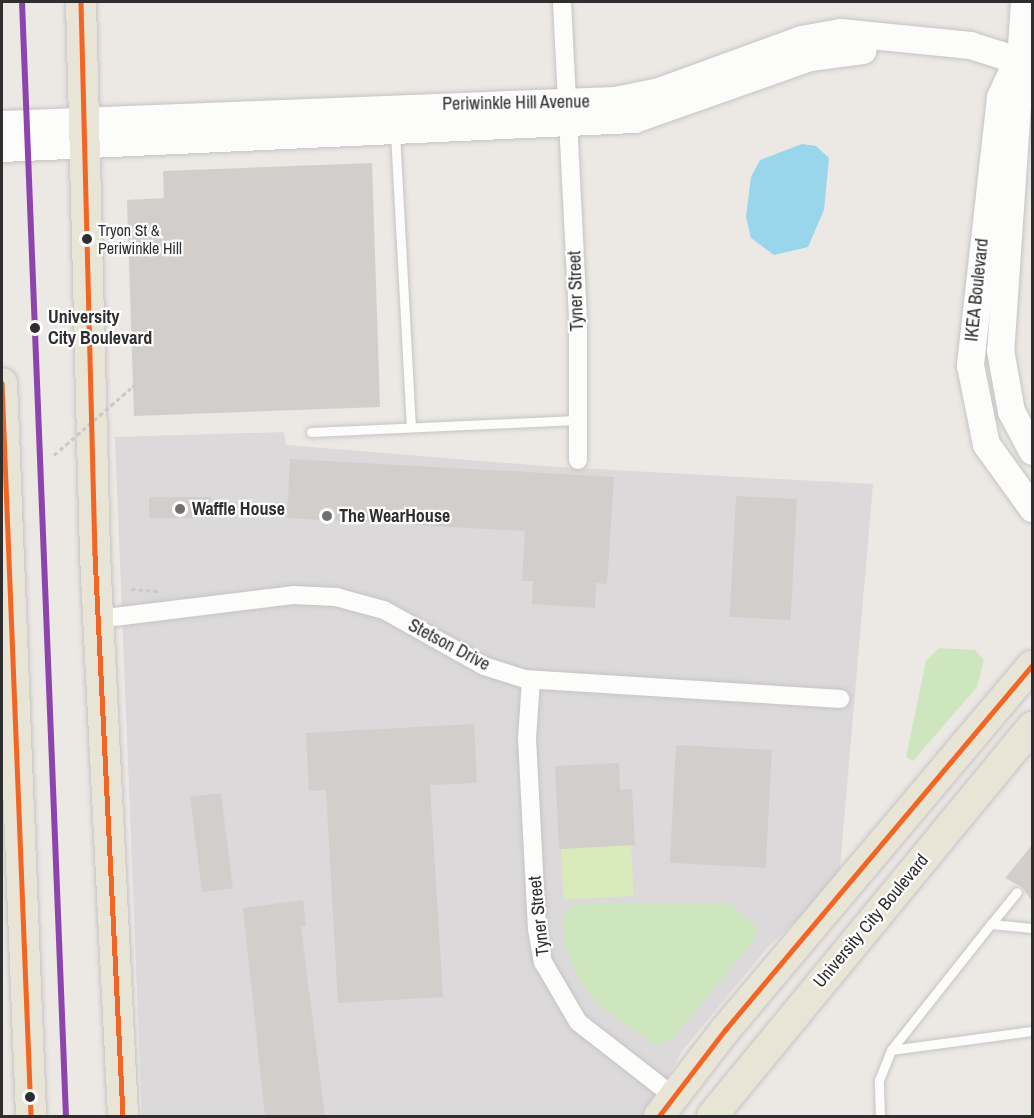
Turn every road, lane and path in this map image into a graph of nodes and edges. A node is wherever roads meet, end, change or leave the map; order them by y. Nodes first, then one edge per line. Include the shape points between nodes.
1 (81, 2) edge
2 (562, 2) edge
3 (1024, 2) edge
4 (1024, 61) edge
5 (567, 111) junction
6 (2, 124) edge
7 (394, 129) junction
8 (85, 130) junction
9 (2, 148) edge
10 (2, 383) edge
11 (134, 386) dead end
12 (578, 420) junction
13 (411, 427) junction
14 (311, 432) dead end
15 (1032, 451) edge
16 (54, 455) dead end
17 (578, 460) dead end
18 (1032, 508) edge
19 (131, 589) dead end
20 (6, 590) edge
21 (158, 591) dead end
22 (98, 619) junction
23 (1032, 666) edge
24 (531, 680) junction
25 (840, 699) dead end
26 (1032, 727) edge
27 (1017, 892) dead end
28 (991, 924) junction
29 (1032, 928) edge
30 (1032, 1031) edge
31 (891, 1050) junction
32 (666, 1106) edge
33 (31, 1116) edge
34 (123, 1116) edge
35 (711, 1116) edge
36 (880, 1116) edge

1 - 8 main road
2 - 5 street, Tyner Street
3 - 4 street, IKEA Boulevard
4 - 5 street, Periwinkle Hill Avenue via 986,63 840,50 655,114
4 - 15 street, IKEA Boulevard via 1000,350 1011,411
4 - 18 street, IKEA Boulevard via 1000,97 970,365 986,444
5 - 7 street, Periwinkle Hill Avenue
5 - 8 street, Periwinkle Hill Avenue
5 - 12 street, Tyner Street
6 - 8 street, Periwinkle Hill Avenue
7 - 8 street, Periwinkle Hill Avenue
7 - 13 lane
8 - 9 street, Periwinkle Hill Avenue
8 - 22 main road
10 - 20 main road
11 - 16 path, bridge
12 - 13 lane
12 - 17 street, Tyner Street
13 - 14 lane
19 - 21 path
20 - 33 main road
22 - 24 street, Stetson Drive via 293,595 336,597 384,610 484,666
22 - 34 main road
23 - 32 main road
24 - 25 street, Stetson Drive
24 - 32 street, Tyner Street via 527,729 532,849 537,929 547,973 578,1022
26 - 35 main road, University City Boulevard
27 - 28 lane
28 - 29 lane
28 - 31 lane
30 - 31 lane
31 - 36 lane via 879,1080

